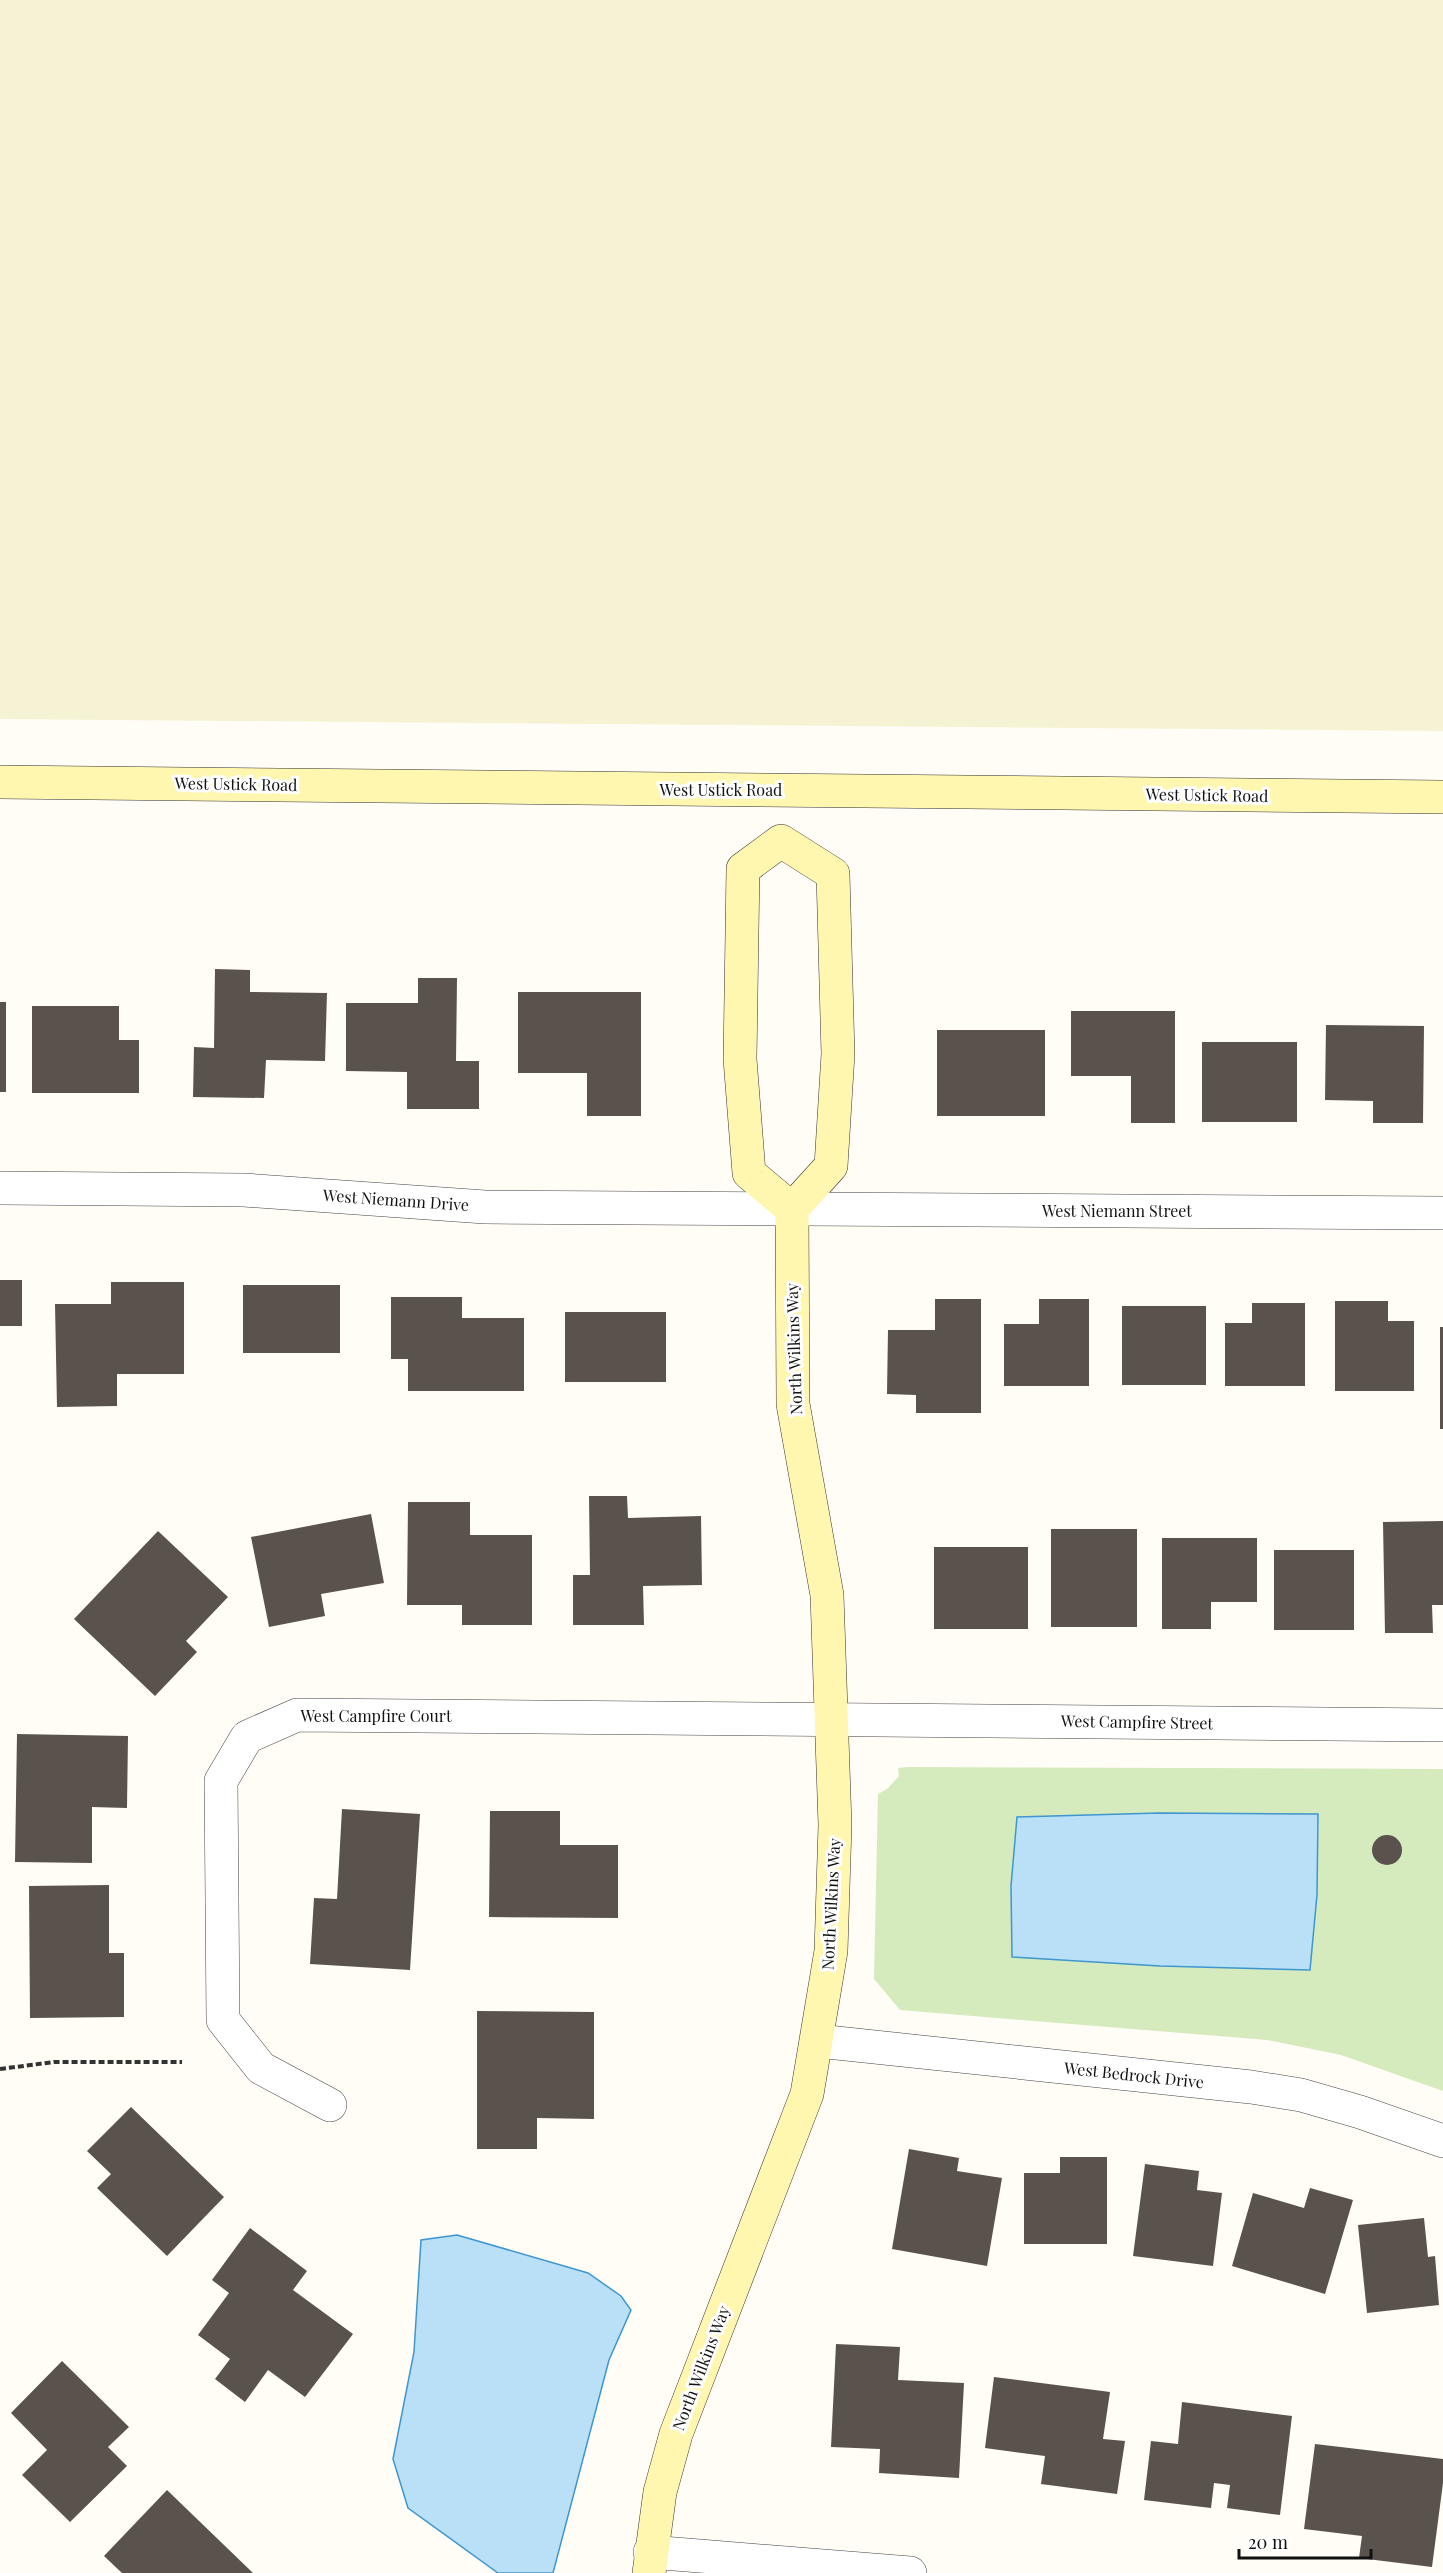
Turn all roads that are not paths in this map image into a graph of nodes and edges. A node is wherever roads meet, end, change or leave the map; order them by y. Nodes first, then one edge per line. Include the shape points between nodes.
1 (0, 782) edge
2 (779, 790) junction
3 (1443, 797) edge
4 (781, 841) junction
5 (0, 1188) edge
6 (792, 1209) junction
7 (1443, 1213) edge
8 (832, 1719) junction
9 (1443, 1725) edge
10 (818, 2041) junction
11 (330, 2105) dead end
12 (1443, 2141) edge
13 (650, 2562) edge
14 (910, 2573) edge

1 - 2 street, West Ustick Road
2 - 3 street, West Ustick Road
2 - 4 street
4 - 6 street via 743,869 740,1059 749,1173
4 - 6 street via 833,874 836,912 838,1054 831,1166
5 - 6 street, West Niemann Drive via 244,1190 485,1206
6 - 7 street, West Niemann Street
6 - 8 street, North Wilkins Way via 793,1404 827,1595
8 - 9 street, West Campfire Street
8 - 10 street, North Wilkins Way via 835,1825 831,1951
8 - 11 street, West Campfire Court via 297,1715 247,1737 221,1781 223,2020 261,2068
10 - 12 street, West Bedrock Drive via 1251,2087 1301,2095
10 - 13 street, North Wilkins Way via 807,2094 676,2434 660,2492
13 - 14 street

